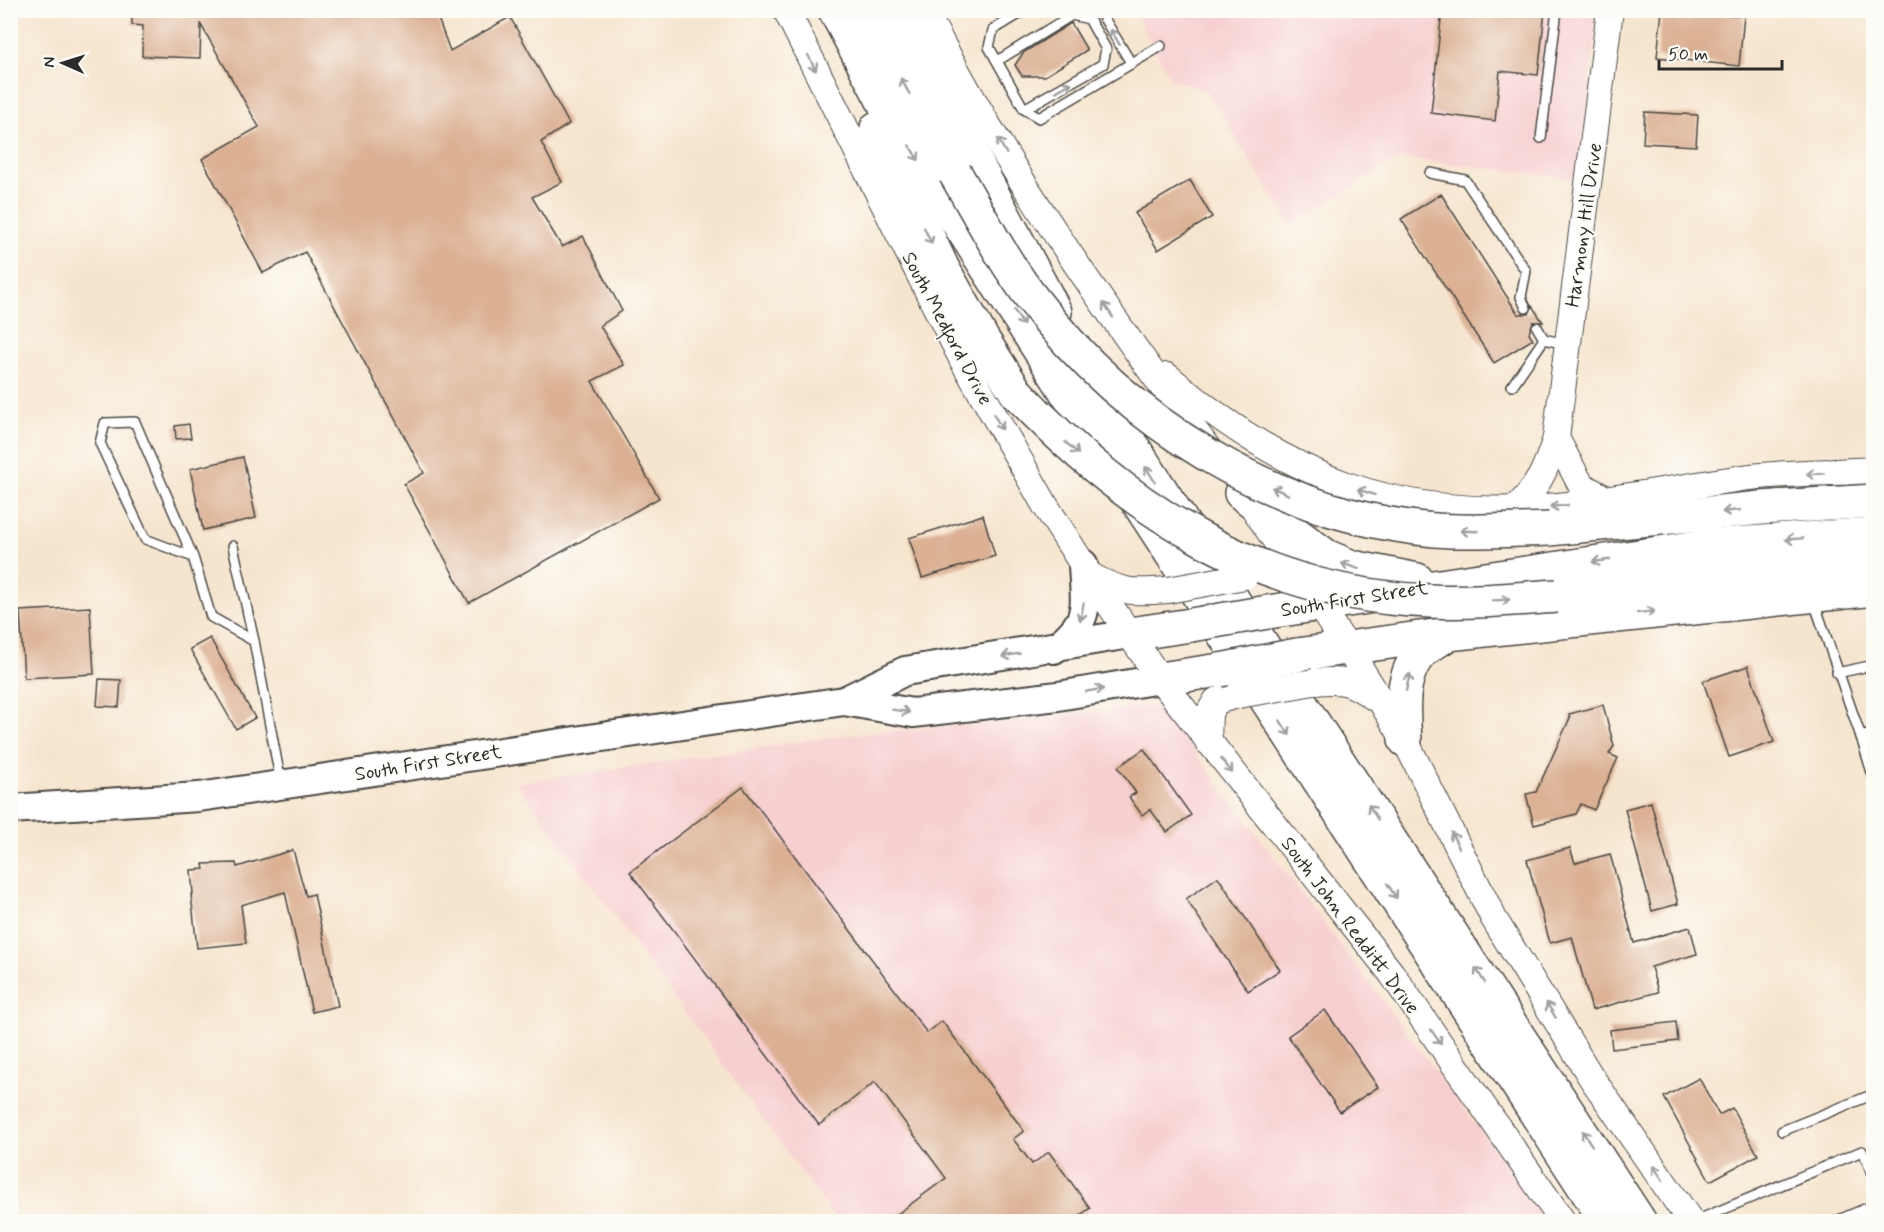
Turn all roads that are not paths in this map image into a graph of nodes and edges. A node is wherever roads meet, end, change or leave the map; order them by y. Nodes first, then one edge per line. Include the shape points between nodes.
1 (786, 10) edge
2 (826, 10) edge
3 (835, 10) edge
4 (863, 10) edge
5 (892, 10) edge
6 (924, 10) edge
7 (1026, 10) edge
8 (1100, 10) edge
9 (1557, 10) edge
10 (1610, 10) edge
11 (1161, 46) dead end
12 (997, 61) junction
13 (1131, 63) junction
14 (1024, 109) junction
15 (1541, 138) dead end
16 (1430, 173) dead end
17 (1526, 308) dead end
18 (1537, 327) dead end
19 (1556, 342) junction
20 (1132, 347) junction
21 (1512, 386) dead end
22 (1556, 438) junction
23 (1874, 470) edge
24 (1241, 493) junction
25 (1606, 499) junction
26 (1874, 501) edge
27 (1516, 508) junction
28 (1874, 534) edge
29 (233, 546) dead end
30 (1280, 548) junction
31 (193, 557) junction
32 (1874, 559) edge
33 (1087, 570) junction
34 (1449, 584) junction
35 (1874, 589) edge
36 (1813, 597) junction
37 (1319, 603) junction
38 (1130, 634) junction
39 (1448, 634) junction
40 (254, 641) junction
41 (1347, 647) junction
42 (1054, 649) junction
43 (1873, 667) edge
44 (1838, 673) junction
45 (1160, 679) junction
46 (1229, 682) junction
47 (844, 701) junction
48 (1380, 702) junction
49 (1874, 733) edge
50 (1861, 737) junction
51 (1405, 740) junction
52 (1208, 742) junction
53 (1874, 779) edge
54 (292, 783) junction
55 (10, 809) edge
56 (1874, 1094) edge
57 (1782, 1131) dead end
58 (1874, 1176) edge
59 (1874, 1205) edge
60 (1563, 1221) edge
61 (1607, 1221) edge
62 (1640, 1221) edge
63 (1692, 1221) edge
64 (1834, 1221) edge

1 -> 33 main road, South Medford Drive via 962,359 1045,505
2 -> 32 highway, bridge via 942,267 1016,392 1095,468 1170,523 1283,575 1361,595 1430,602 1557,596
3 -> 61 highway via 897,127
26 -> 4 highway, bridge via 1549,529 1436,530 1342,513 1262,483 1185,441 1130,401 1073,348 1030,295 955,173
62 -> 5 highway via 1110,412
20 -> 6 main road via 1035,202
7 - 12 lane via 993,30 989,46
13 -> 8 lane
9 - 15 lane
10 - 19 main road, Harmony Hill Drive
11 - 13 lane
12 - 14 lane
14 -> 12 lane via 1103,64 1106,49 1089,19 1072,15
13 - 14 lane via 1039,118
16 - 17 lane via 1465,180 1526,271 1521,297
18 - 19 lane
19 - 21 lane
19 - 22 main road, Harmony Hill Drive
20 - 24 main road
27 -> 20 main road via 1431,506 1375,495 1317,476 1259,446
22 - 25 main road via 1581,485
22 - 27 main road, Harmony Hill Drive via 1541,480
23 -> 25 main road via 1745,478
24 - 30 main road
34 -> 24 highway via 1369,571 1326,556
25 -> 27 main road
28 -> 34 highway, South First Street via 1705,546
29 - 40 lane
30 - 33 main road, bridge via 1258,572 1168,590 1118,590
30 - 37 main road
31 - 31 lane via 135,422 105,423 100,443 145,539
31 - 40 lane via 211,617
33 - 38 main road, South Medford Drive
33 -> 42 main road via 1080,626
34 - 37 highway, South First Street
35 - 36 highway, South First Street
39 -> 36 highway, South First Street via 1710,604
36 - 44 lane
37 - 38 highway, South First Street, bridge
37 - 41 main road
38 - 42 main road, South First Street
38 - 45 main road, South John Redditt Drive
39 - 41 highway, South First Street
51 -> 39 highway via 1403,703 1410,669 1418,655
40 - 54 lane
41 - 46 highway, South First Street, bridge via 1296,655
41 - 48 main road
42 -> 47 main road, South First Street via 905,671
43 - 44 lane
44 - 50 lane
45 - 46 highway, South First Street
47 -> 45 main road, South First Street via 913,713
45 - 52 main road, South John Redditt Drive
46 - 48 main road, bridge via 1338,680 1353,683
46 - 52 main road via 1209,713
47 - 54 main road, South First Street
48 - 51 main road
49 - 50 lane
50 - 53 lane
63 -> 51 main road via 1591,1077 1494,919
52 -> 60 main road, South John Redditt Drive via 1392,974
54 - 55 main road, South First Street via 199,797
56 - 57 lane
58 - 63 lane via 1862,1151
59 - 64 lane

